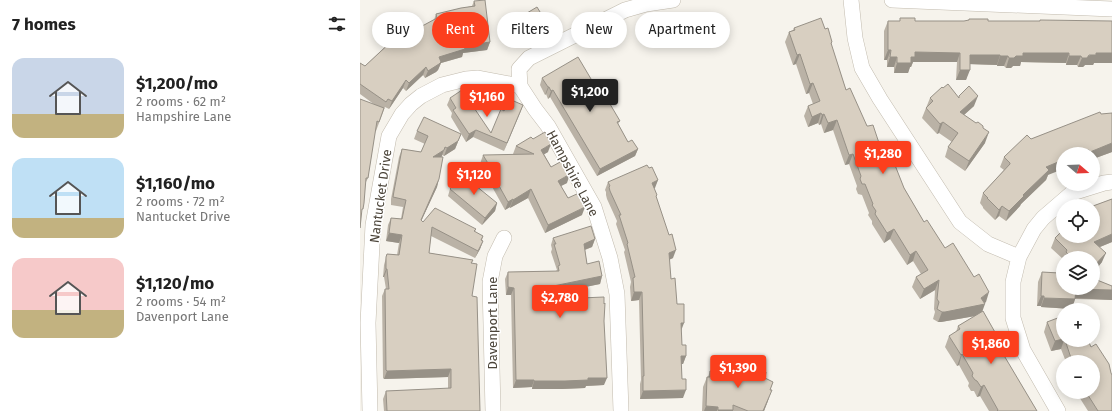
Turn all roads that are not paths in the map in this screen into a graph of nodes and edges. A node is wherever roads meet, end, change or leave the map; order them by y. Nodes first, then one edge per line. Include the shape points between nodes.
1 (673, 0) edge
2 (851, 0) edge
3 (892, 0) edge
4 (1112, 9) edge
5 (520, 86) junction
6 (1112, 182) edge
7 (504, 238) dead end
8 (1019, 257) junction
9 (370, 411) edge
10 (493, 411) edge
11 (621, 411) edge
12 (1058, 411) edge

1 - 5 street via 625,10 529,58 519,69
2 - 8 street via 855,38 862,68 960,222 988,244
3 - 4 street
5 - 9 street, Nantucket Drive via 478,78 442,85 411,104 389,136 373,225 368,323
5 - 11 street, Hampshire Lane via 548,126 594,207 610,258 617,294
6 - 8 street via 1072,193 1043,218
7 - 10 street, Davenport Lane via 495,256 490,282
8 - 12 street via 1013,282 1013,318 1023,350

